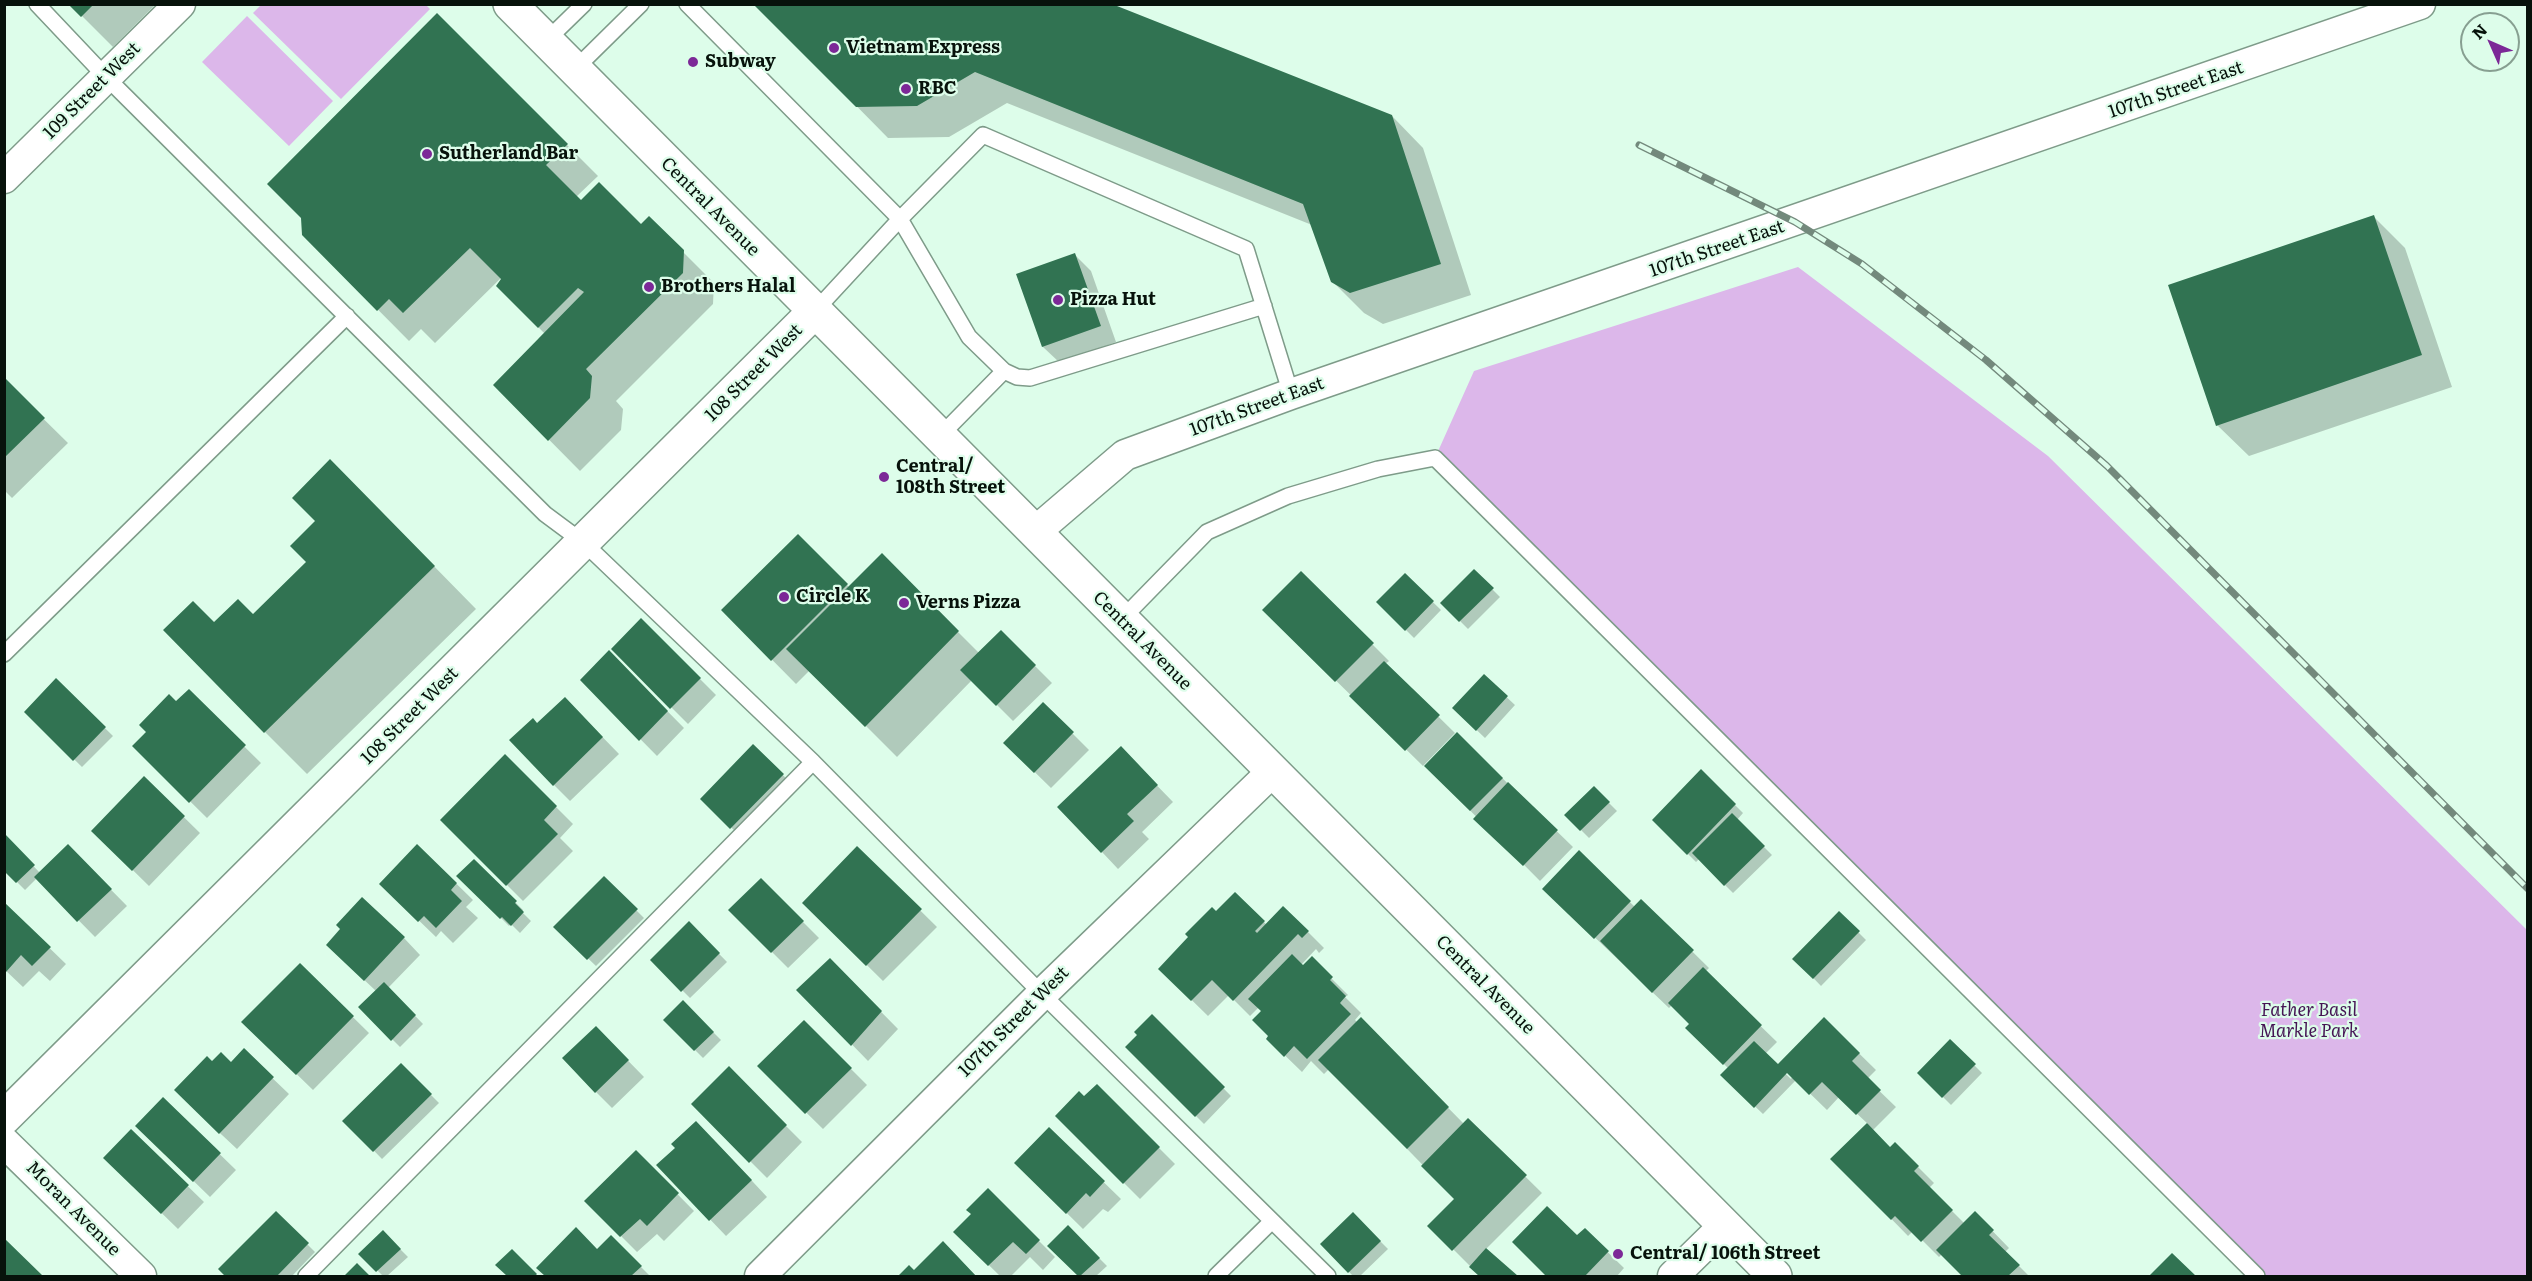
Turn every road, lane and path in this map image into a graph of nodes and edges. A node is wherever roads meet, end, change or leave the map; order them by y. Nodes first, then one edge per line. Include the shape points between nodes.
1 (37, 4) edge
2 (180, 4) edge
3 (510, 4) edge
4 (584, 4) edge
5 (641, 4) edge
6 (687, 4) edge
7 (2420, 4) edge
8 (546, 41) junction
9 (574, 70) junction
10 (106, 77) junction
11 (4, 178) edge
12 (900, 219) junction
13 (1264, 306) junction
14 (814, 312) junction
15 (347, 316) junction
16 (1004, 371) junction
17 (1291, 394) junction
18 (939, 437) junction
19 (1035, 532) junction
20 (584, 543) junction
21 (1120, 620) junction
22 (4, 654) edge
23 (813, 762) junction
24 (1272, 772) junction
25 (1042, 994) junction
26 (4, 1118) edge
27 (4, 1142) edge
28 (1272, 1221) junction
29 (1724, 1226) junction
30 (141, 1276) edge
31 (306, 1276) edge
32 (760, 1276) edge
33 (1216, 1276) edge
34 (1328, 1276) edge
35 (1673, 1276) edge
36 (1775, 1276) edge
37 (2257, 1276) edge

1 - 10 lane
2 - 10 street, 109 Street West
3 - 8 main road, Central Avenue
4 - 8 lane
5 - 9 lane
6 - 12 lane
7 - 17 street, 107th Street East
8 - 9 main road, Central Avenue
9 - 14 main road, Central Avenue
10 - 11 street, 109 Street West
10 - 15 lane
12 - 13 lane via 983,135 1246,249
12 - 14 lane
12 - 16 lane via 969,337
13 - 16 lane via 1030,378
13 - 17 lane
14 - 18 main road, Central Avenue
14 - 20 main road, 108 Street West
15 - 20 lane via 545,514
15 - 22 lane
16 - 18 lane
17 - 19 street, 107th Street East via 1125,455
18 - 19 main road, Central Avenue
19 - 21 main road, Central Avenue
20 - 23 lane
20 - 26 main road, 108 Street West
21 - 24 main road, Central Avenue
21 - 37 lane via 1208,532 1288,496 1378,469 1435,458
23 - 25 lane
23 - 31 lane
24 - 25 street, 107th Street West
24 - 29 main road, Central Avenue
25 - 28 lane
25 - 32 street, 107th Street West
27 - 30 street, Moran Avenue
28 - 33 lane
28 - 34 lane
29 - 35 street
29 - 36 main road, Central Avenue

